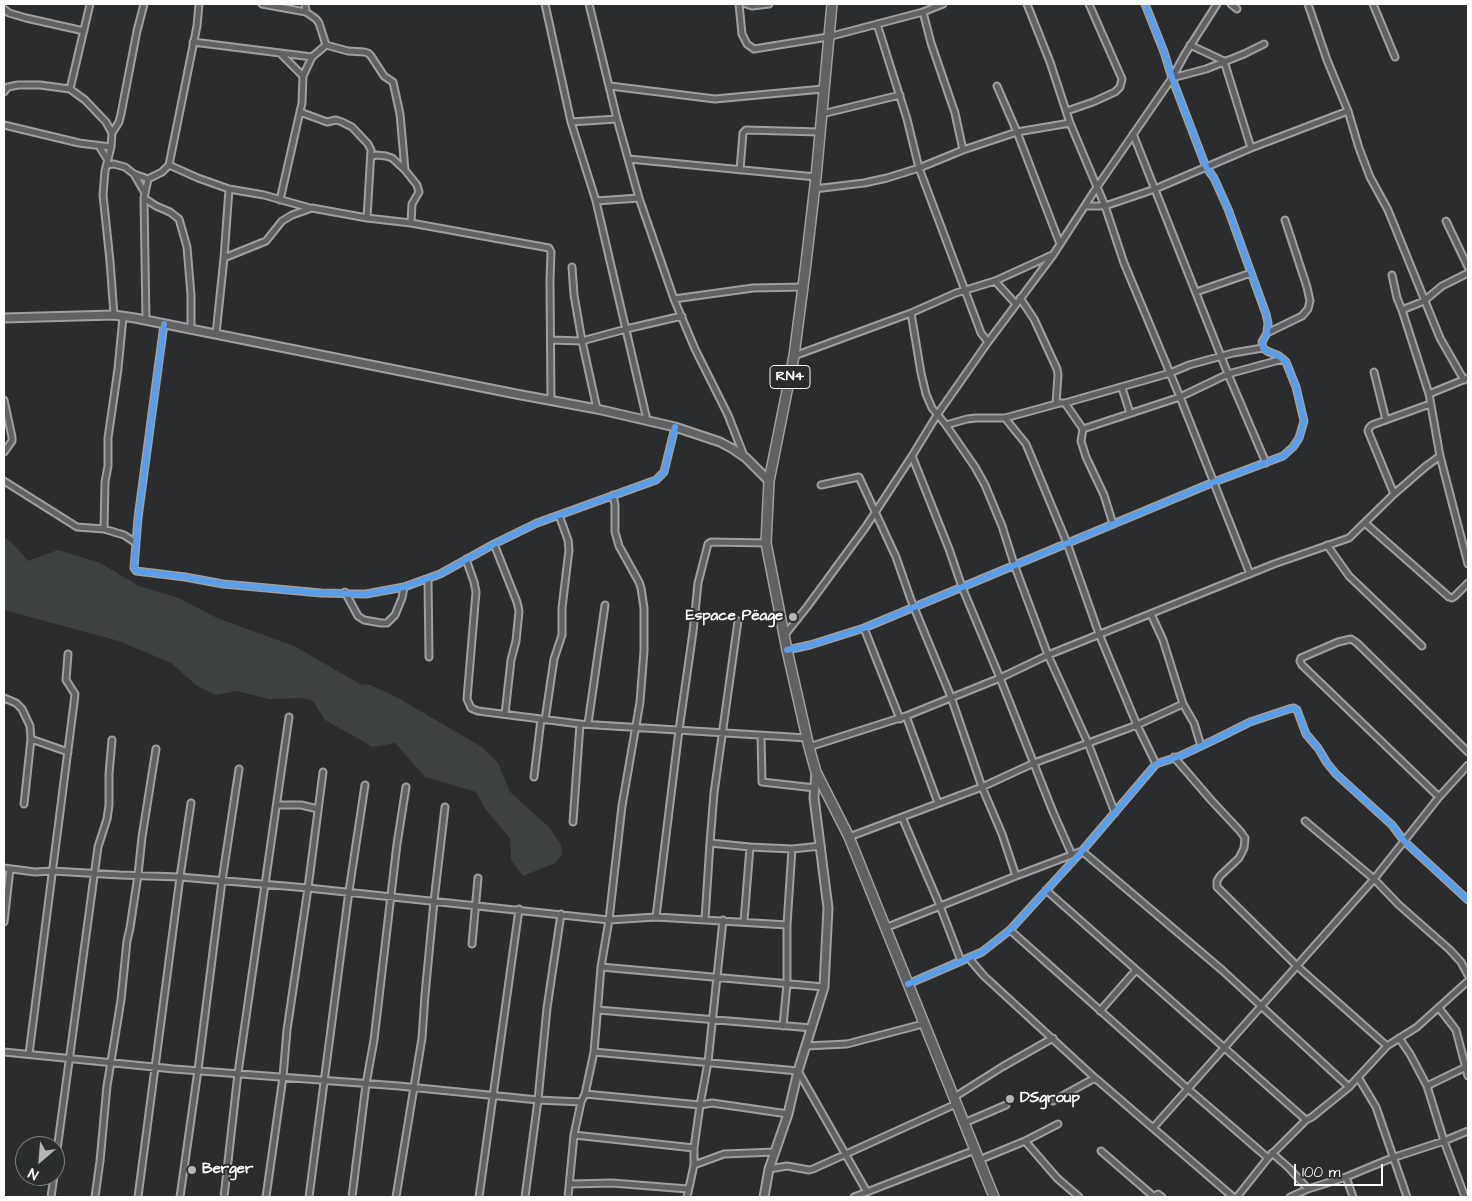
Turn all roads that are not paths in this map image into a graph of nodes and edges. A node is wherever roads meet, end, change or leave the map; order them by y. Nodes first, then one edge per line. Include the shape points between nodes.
1 (90, 4) edge
2 (144, 4) edge
3 (199, 4) edge
4 (262, 4) edge
5 (305, 4) edge
6 (545, 4) edge
7 (589, 4) edge
8 (739, 4) edge
9 (746, 4) edge
10 (769, 4) edge
11 (832, 4) edge
12 (943, 4) edge
13 (1027, 4) edge
14 (1089, 4) edge
15 (1145, 4) edge
16 (1217, 4) edge
17 (1230, 4) edge
18 (1309, 4) edge
19 (1373, 4) edge
20 (4, 8) edge
21 (1237, 9) dead end
22 (306, 12) junction
23 (923, 12) junction
24 (877, 24) junction
25 (84, 31) junction
26 (828, 37) junction
27 (193, 42) junction
28 (1264, 44) dead end
29 (326, 45) junction
30 (1190, 46) junction
31 (280, 52) junction
32 (312, 57) junction
33 (1395, 57) dead end
34 (1224, 61) junction
35 (303, 76) junction
36 (1172, 78) junction
37 (610, 86) junction
38 (998, 86) dead end
39 (70, 89) junction
40 (824, 89) junction
41 (4, 92) edge
42 (900, 95) junction
43 (1067, 111) junction
44 (1348, 111) junction
45 (300, 112) junction
46 (822, 114) junction
47 (617, 119) junction
48 (106, 122) junction
49 (119, 122) junction
50 (571, 122) junction
51 (1070, 123) junction
52 (4, 125) edge
53 (820, 132) junction
54 (1017, 132) junction
55 (112, 134) junction
56 (1133, 134) junction
57 (99, 146) junction
58 (111, 147) junction
59 (1251, 148) junction
60 (963, 150) junction
61 (371, 157) junction
62 (630, 159) junction
63 (107, 162) junction
64 (169, 165) junction
65 (1206, 167) junction
66 (919, 168) junction
67 (405, 170) junction
68 (740, 170) junction
69 (134, 174) junction
70 (816, 177) junction
71 (148, 179) junction
72 (1097, 187) junction
73 (229, 189) junction
74 (1155, 189) junction
75 (814, 190) junction
76 (144, 196) junction
77 (639, 198) junction
78 (280, 200) junction
79 (596, 201) junction
80 (1086, 206) junction
81 (1105, 206) junction
82 (312, 208) junction
83 (367, 218) junction
84 (1285, 220) dead end
85 (1446, 222) dead end
86 (411, 223) junction
87 (1060, 244) junction
88 (1052, 255) junction
89 (224, 258) junction
90 (572, 267) dead end
91 (1468, 267) edge
92 (1251, 273) junction
93 (1468, 273) edge
94 (1392, 275) dead end
95 (995, 280) junction
96 (803, 287) junction
97 (965, 290) junction
98 (1196, 292) junction
99 (1020, 298) junction
100 (674, 299) junction
101 (1424, 300) junction
102 (1016, 304) junction
103 (1402, 310) junction
104 (911, 312) junction
105 (114, 316) junction
106 (682, 316) junction
107 (123, 317) junction
108 (4, 318) edge
109 (146, 320) junction
110 (164, 324) junction
111 (192, 329) junction
112 (626, 329) junction
113 (1267, 333) junction
114 (216, 334) junction
115 (551, 340) junction
116 (582, 341) junction
117 (988, 342) junction
118 (1263, 348) junction
119 (794, 356) junction
120 (1221, 357) junction
121 (1283, 359) junction
122 (1374, 372) dead end
123 (1170, 373) junction
124 (1228, 374) junction
125 (1466, 379) edge
126 (1122, 388) junction
127 (1429, 394) junction
128 (1180, 397) junction
129 (4, 400) edge
130 (551, 401) junction
131 (1065, 403) junction
132 (1056, 404) junction
133 (1430, 404) junction
134 (597, 409) junction
135 (1130, 413) junction
136 (937, 415) junction
137 (1005, 418) junction
138 (647, 420) junction
139 (1386, 420) junction
140 (946, 425) junction
141 (675, 427) junction
142 (1082, 429) junction
143 (4, 452) edge
144 (912, 456) junction
145 (1440, 456) junction
146 (746, 458) junction
147 (1266, 463) junction
148 (769, 480) junction
149 (4, 481) edge
150 (1214, 482) junction
151 (821, 485) dead end
152 (1394, 494) junction
153 (613, 495) junction
154 (875, 511) junction
155 (559, 515) junction
156 (1364, 523) junction
157 (1113, 524) junction
158 (104, 529) junction
159 (136, 543) junction
160 (766, 543) junction
161 (1067, 543) junction
162 (494, 544) junction
163 (1327, 545) junction
164 (466, 559) junction
165 (1014, 564) junction
166 (1468, 564) edge
167 (1250, 574) junction
168 (428, 579) junction
169 (1468, 583) edge
170 (404, 587) junction
171 (962, 587) junction
172 (345, 592) junction
173 (605, 605) dead end
174 (914, 608) junction
175 (1151, 614) junction
176 (738, 621) dead end
177 (864, 628) junction
178 (1099, 634) junction
179 (784, 636) junction
180 (1422, 646) dead end
181 (786, 650) junction
182 (68, 654) dead end
183 (1048, 655) junction
184 (429, 657) dead end
185 (1000, 678) junction
186 (951, 697) junction
187 (4, 698) edge
188 (1183, 704) junction
189 (506, 714) junction
190 (289, 717) dead end
191 (903, 718) junction
192 (543, 720) junction
193 (580, 724) junction
194 (588, 724) junction
195 (1137, 725) junction
196 (635, 727) junction
197 (679, 730) junction
198 (723, 733) junction
199 (761, 736) junction
200 (31, 738) junction
201 (112, 740) dead end
202 (808, 743) junction
203 (1088, 743) junction
204 (1201, 746) junction
205 (156, 749) dead end
206 (68, 752) junction
207 (1468, 752) edge
208 (1174, 757) junction
209 (1034, 764) junction
210 (1156, 764) junction
211 (1468, 765) edge
212 (239, 769) dead end
213 (323, 772) dead end
214 (816, 772) junction
215 (534, 777) dead end
216 (365, 784) dead end
217 (406, 787) dead end
218 (982, 787) junction
219 (815, 788) junction
220 (1440, 797) junction
221 (938, 802) junction
222 (191, 803) dead end
223 (24, 804) dead end
224 (277, 805) junction
225 (445, 807) dead end
226 (318, 809) junction
227 (1115, 812) junction
228 (902, 816) junction
229 (1305, 821) dead end
230 (573, 822) dead end
231 (849, 837) junction
232 (1404, 841) junction
233 (710, 843) junction
234 (821, 846) junction
235 (750, 847) junction
236 (792, 849) junction
237 (1082, 851) junction
238 (1072, 856) junction
239 (4, 868) edge
240 (10, 869) junction
241 (53, 871) junction
242 (95, 873) junction
243 (138, 876) junction
244 (1016, 876) junction
245 (180, 877) junction
246 (478, 878) dead end
247 (1374, 880) junction
248 (222, 881) junction
249 (265, 884) junction
250 (308, 888) junction
251 (1046, 890) junction
252 (349, 892) junction
253 (391, 896) junction
254 (434, 900) junction
255 (1468, 900) edge
256 (476, 906) junction
257 (940, 906) junction
258 (519, 909) junction
259 (561, 914) junction
260 (656, 917) junction
261 (705, 919) junction
262 (609, 920) junction
263 (723, 920) junction
264 (744, 921) junction
265 (4, 922) edge
266 (788, 925) junction
267 (886, 928) junction
268 (1010, 930) junction
269 (472, 944) dead end
270 (970, 957) junction
271 (961, 961) junction
272 (1297, 966) junction
273 (601, 967) junction
274 (1136, 970) junction
275 (1468, 975) edge
276 (717, 977) junction
277 (1468, 981) edge
278 (787, 984) junction
279 (908, 984) junction
280 (824, 987) junction
281 (1261, 1007) junction
282 (1439, 1008) junction
283 (598, 1010) junction
284 (1100, 1011) junction
285 (713, 1020) junction
286 (923, 1024) junction
287 (783, 1026) junction
288 (812, 1028) junction
289 (1053, 1038) junction
290 (1399, 1038) junction
291 (806, 1046) junction
292 (1387, 1046) junction
293 (1224, 1048) junction
294 (4, 1052) edge
295 (594, 1052) junction
296 (29, 1054) junction
297 (69, 1058) junction
298 (708, 1062) junction
299 (112, 1063) junction
300 (155, 1066) junction
301 (1466, 1066) edge
302 (198, 1070) junction
303 (798, 1071) junction
304 (238, 1073) junction
305 (1468, 1076) edge
306 (283, 1077) junction
307 (1358, 1077) junction
308 (1095, 1078) junction
309 (324, 1080) junction
310 (366, 1084) junction
311 (1427, 1086) junction
312 (1349, 1087) junction
313 (1187, 1088) junction
314 (414, 1089) junction
315 (586, 1094) junction
316 (493, 1096) junction
317 (538, 1100) junction
318 (954, 1101) junction
319 (1053, 1101) dead end
320 (581, 1102) junction
321 (700, 1105) junction
322 (1006, 1105) dead end
323 (788, 1114) junction
324 (1306, 1120) junction
325 (964, 1123) junction
326 (1058, 1124) dead end
327 (1153, 1128) junction
328 (1468, 1131) edge
329 (59, 1136) edge
330 (574, 1136) junction
331 (1025, 1141) junction
332 (1444, 1141) junction
333 (694, 1148) junction
334 (975, 1150) junction
335 (1100, 1151) dead end
336 (775, 1152) junction
337 (1272, 1153) junction
338 (846, 1155) junction
339 (1268, 1158) junction
340 (1392, 1158) junction
341 (979, 1160) junction
342 (694, 1165) junction
343 (769, 1168) junction
344 (1346, 1177) junction
345 (570, 1184) junction
346 (688, 1189) junction
347 (1308, 1189) junction
348 (869, 1191) junction
349 (95, 1197) edge
350 (138, 1197) edge
351 (180, 1197) edge
352 (224, 1197) edge
353 (266, 1197) edge
354 (309, 1197) edge
355 (352, 1197) edge
356 (396, 1197) edge
357 (479, 1197) edge
358 (525, 1197) edge
359 (568, 1197) edge
360 (687, 1197) edge
361 (764, 1197) edge
362 (854, 1197) edge
363 (874, 1197) edge
364 (994, 1197) edge
365 (1079, 1197) edge
366 (1153, 1197) edge
367 (1162, 1197) edge
368 (1235, 1197) edge
369 (1293, 1197) edge
370 (1354, 1197) edge
371 (1407, 1197) edge
372 (1465, 1197) edge

1 - 25 street
2 - 49 street
3 - 27 street
4 - 22 street
5 - 22 street
6 - 50 street
7 - 37 street
8 - 26 street via 742,34 751,48
9 - 10 street
11 - 26 highway, RN4
12 - 23 street
13 - 43 street
14 - 43 street via 1122,79 1115,92
15 - 36 street
16 - 30 street
17 - 21 street
18 - 44 street
19 - 33 street
20 - 25 street via 26,18
22 - 29 street via 316,18
23 - 24 street
23 - 60 street
24 - 26 street
24 - 42 street
25 - 39 street
26 - 40 highway, RN4
27 - 31 street
27 - 64 street
28 - 34 street
29 - 32 street
29 - 67 street via 368,53 384,76 393,82 400,114
30 - 34 street
30 - 36 street
31 - 32 street
31 - 35 street
32 - 35 street
34 - 36 street
34 - 59 street
35 - 45 street
36 - 56 street
36 - 65 street
37 - 40 street via 716,99
37 - 47 street
38 - 54 street
39 - 41 street via 18,85 8,87
39 - 48 street
40 - 46 highway, RN4
42 - 46 street
42 - 66 street
43 - 51 street
44 - 59 street
44 - 101 street via 1370,177 1388,210
45 - 61 street via 352,127 372,150
45 - 78 street
46 - 53 highway, RN4
47 - 50 street
47 - 62 street
48 - 49 street
48 - 55 street
49 - 55 street
50 - 79 street
51 - 54 street
51 - 72 street
52 - 57 street
53 - 68 street via 746,130 743,133
53 - 70 highway, RN4
54 - 60 street
54 - 87 street
55 - 58 street
56 - 72 street
56 - 74 street
57 - 58 street
57 - 63 street
58 - 63 street
59 - 65 street
60 - 66 street
61 - 67 street via 392,158
61 - 83 street
62 - 68 street
62 - 77 street
63 - 69 street via 121,165
63 - 105 street via 103,195
64 - 71 street
64 - 73 street
65 - 74 street
65 - 92 street via 1228,209
66 - 75 street via 864,183
66 - 97 street
67 - 86 street via 419,192 412,204
68 - 70 street
69 - 71 street
69 - 76 street
70 - 75 highway, RN4
71 - 76 street
72 - 80 street
72 - 81 street
73 - 78 street
73 - 89 street
74 - 81 street
74 - 98 street
75 - 96 highway, RN4
76 - 109 street
76 - 111 street via 179,219 187,247
77 - 79 street
77 - 100 street
78 - 82 street
79 - 112 street
80 - 81 street
80 - 87 street
81 - 123 street via 1124,264
82 - 83 street
82 - 89 street via 282,221 266,241
83 - 86 street
84 - 113 street via 1310,301 1302,316
85 - 91 street
86 - 115 street via 551,250
87 - 88 street
88 - 95 street
88 - 99 street
89 - 114 street
90 - 116 street
92 - 98 street
92 - 113 street via 1266,314
93 - 101 street via 1442,286
94 - 103 street
95 - 97 street
95 - 102 street
96 - 100 street via 753,288
96 - 119 highway, RN4
97 - 104 street
97 - 117 street via 981,333
98 - 120 street
99 - 102 street
99 - 132 street via 1058,369
100 - 106 street
101 - 103 street
101 - 125 street via 1440,338
102 - 117 street
103 - 127 street
104 - 119 street
104 - 136 street via 922,380
105 - 107 street
105 - 108 street
106 - 112 street
106 - 146 street
107 - 109 street
107 - 158 street via 108,438
109 - 110 street
110 - 111 street
110 - 159 street
111 - 114 street
112 - 116 street
112 - 138 street
113 - 118 street via 1262,342
114 - 130 street
115 - 116 street
115 - 130 street
116 - 134 street
117 - 136 street
118 - 120 street
118 - 121 street
119 - 148 highway, RN4
120 - 123 street
120 - 124 street
121 - 124 street
121 - 147 street via 1296,387 1304,421 1293,447 1283,456
122 - 139 street
123 - 126 street
123 - 128 street
124 - 128 street
124 - 147 street
125 - 127 street
126 - 131 street
126 - 135 street
127 - 133 street
128 - 135 street
128 - 150 street
129 - 143 street via 12,441
130 - 134 street
131 - 132 street
131 - 142 street
132 - 137 street
133 - 139 street
133 - 145 street
134 - 138 street
135 - 142 street
136 - 140 street
136 - 144 street
137 - 140 street via 967,419
137 - 161 street via 1026,444
138 - 141 street
139 - 152 street via 1372,425 1368,431
140 - 165 street via 985,485
141 - 146 street via 720,442
141 - 153 street via 664,472 656,480
142 - 157 street via 1081,441 1086,457
144 - 154 street
144 - 171 street
145 - 152 street
145 - 166 street
146 - 148 street
147 - 150 street
148 - 160 highway, RN4
149 - 158 street via 77,527
150 - 157 street
150 - 167 street
151 - 154 street via 858,476
152 - 156 street
153 - 155 street
153 - 196 street via 615,532 639,582 644,608 644,651
154 - 174 street
154 - 179 street
155 - 162 street
155 - 192 street via 569,550 562,636 554,658
156 - 163 street via 1349,538
156 - 169 street via 1449,597 1455,596
157 - 161 street
158 - 159 street via 124,535
159 - 172 street via 136,571 266,589
160 - 179 highway, RN4
160 - 197 street via 708,544 698,583
161 - 165 street
161 - 178 street
162 - 164 street
162 - 189 street via 519,611
163 - 167 street
163 - 180 street via 1349,576
164 - 168 street
164 - 189 street via 476,592 467,699 471,708 478,711
165 - 171 street
165 - 183 street
167 - 175 street
168 - 170 street
168 - 184 street
170 - 172 street via 366,594
170 - 172 street via 399,608 386,623 371,622 358,616
171 - 174 street
171 - 185 street
173 - 194 street
174 - 177 street
174 - 186 street
175 - 178 street
175 - 188 street via 1163,640
176 - 198 street
177 - 181 street
177 - 191 street
178 - 183 street
178 - 195 street
179 - 181 highway, RN4
181 - 202 highway, RN4
182 - 206 street via 66,680 75,694
183 - 185 street
183 - 203 street
185 - 186 street
185 - 209 street
186 - 191 street
186 - 218 street
187 - 200 street via 22,709 30,726
188 - 195 street
188 - 204 street via 1194,723
189 - 192 street
190 - 224 street
191 - 202 street
191 - 221 street
192 - 193 street
192 - 215 street
193 - 194 street
193 - 230 street
194 - 196 street
195 - 203 street
195 - 210 street
196 - 197 street
196 - 262 street
197 - 198 street
197 - 260 street
198 - 199 street
198 - 233 street
199 - 202 street
199 - 219 street via 762,782
200 - 206 street
200 - 223 street
201 - 242 street via 109,805
202 - 214 highway, RN4
203 - 209 street
203 - 227 street
204 - 208 street
204 - 232 street via 1250,722 1294,708 1306,734 1336,774 1392,825
205 - 243 street
206 - 241 street
207 - 220 street via 1351,639 1301,658 1302,665
208 - 210 street
208 - 272 street via 1245,838 1239,858 1220,876 1216,887
209 - 218 street
209 - 238 street
210 - 227 street
211 - 220 street
212 - 248 street
213 - 226 street
214 - 219 street
214 - 231 highway, RN4
216 - 252 street
217 - 253 street
218 - 221 street
218 - 244 street
219 - 234 street
220 - 232 street
221 - 228 street
222 - 245 street
224 - 226 street
224 - 249 street
225 - 254 street
226 - 250 street
227 - 237 street
228 - 231 street
228 - 257 street
229 - 247 street
231 - 267 highway, RN4
232 - 247 street
232 - 255 street
233 - 235 street
233 - 261 street
234 - 236 street
234 - 280 street via 828,908
235 - 236 street
235 - 264 street
236 - 266 street
237 - 238 street
237 - 251 street
237 - 281 street
238 - 244 street
239 - 240 street
240 - 241 street
240 - 265 street
241 - 242 street
241 - 296 street
242 - 243 street
242 - 297 street
243 - 245 street
243 - 299 street
244 - 257 street
245 - 248 street
245 - 300 street
246 - 256 street
247 - 272 street
247 - 275 street via 1450,950
248 - 249 street
248 - 302 street
249 - 250 street
249 - 304 street
250 - 252 street
250 - 306 street
251 - 268 street
251 - 274 street
252 - 253 street
252 - 309 street
253 - 254 street
253 - 310 street
254 - 256 street
254 - 314 street via 422,1038
256 - 258 street
256 - 269 street
257 - 267 street
257 - 271 street
258 - 259 street
258 - 316 street
259 - 262 street
259 - 317 street
260 - 261 street
260 - 262 street
261 - 263 street
262 - 273 street
263 - 264 street
263 - 276 street
264 - 266 street
266 - 278 street
267 - 279 highway, RN4
268 - 270 street via 988,948
268 - 284 street
270 - 271 street
270 - 289 street via 984,976
271 - 279 street
272 - 281 street
272 - 292 street
273 - 276 street
273 - 283 street
274 - 284 street
274 - 293 street
276 - 278 street
276 - 285 street
277 - 282 street
278 - 280 street
278 - 287 street
279 - 286 highway, RN4
280 - 288 street
281 - 293 street
281 - 312 street
282 - 290 street
282 - 301 street via 1456,1030
283 - 285 street
283 - 295 street
284 - 313 street
285 - 287 street
285 - 298 street
286 - 291 street via 847,1044
286 - 318 highway, RN4
287 - 288 street
288 - 291 street
289 - 308 street
289 - 318 street via 1002,1067
290 - 292 street
290 - 311 street
291 - 303 street
292 - 307 street
293 - 313 street
293 - 324 street
294 - 296 street
295 - 298 street
295 - 315 street
296 - 297 street
297 - 299 street
297 - 329 street
298 - 303 street
298 - 321 street
299 - 300 street
299 - 349 street
300 - 302 street
300 - 350 street
301 - 305 street
301 - 311 street
302 - 304 street
302 - 351 street
303 - 323 street
303 - 338 street
304 - 306 street
304 - 352 street
306 - 309 street
306 - 353 street
307 - 312 street
307 - 340 street via 1376,1108
308 - 319 street
308 - 327 street
309 - 310 street
309 - 354 street
310 - 314 street
310 - 355 street
311 - 332 street
312 - 324 street
313 - 327 street
313 - 339 street
314 - 316 street
314 - 356 street
315 - 320 street
315 - 321 street
316 - 317 street
316 - 357 street
317 - 320 street
317 - 358 street
318 - 325 highway, RN4
318 - 338 street
320 - 330 street
321 - 323 street via 712,1103
321 - 333 street
322 - 325 street
323 - 336 street
324 - 337 street
325 - 334 highway, RN4
326 - 331 street
327 - 368 street
328 - 332 street
330 - 333 street
330 - 345 street
331 - 341 street
331 - 365 street via 1057,1178
332 - 340 street
332 - 372 street
333 - 342 street
334 - 341 highway, RN4
334 - 348 street
335 - 366 street
336 - 342 street via 724,1154
336 - 343 street
337 - 339 street
337 - 347 street
338 - 343 street via 809,1170 787,1166
338 - 348 street
339 - 368 street
340 - 344 street
340 - 371 street
341 - 364 highway, RN4
342 - 346 street
343 - 361 street
344 - 347 street
344 - 370 street
345 - 346 street via 612,1183
345 - 359 street
346 - 360 street
347 - 369 street
348 - 362 street
348 - 363 street
366 - 367 street via 1158,1194

